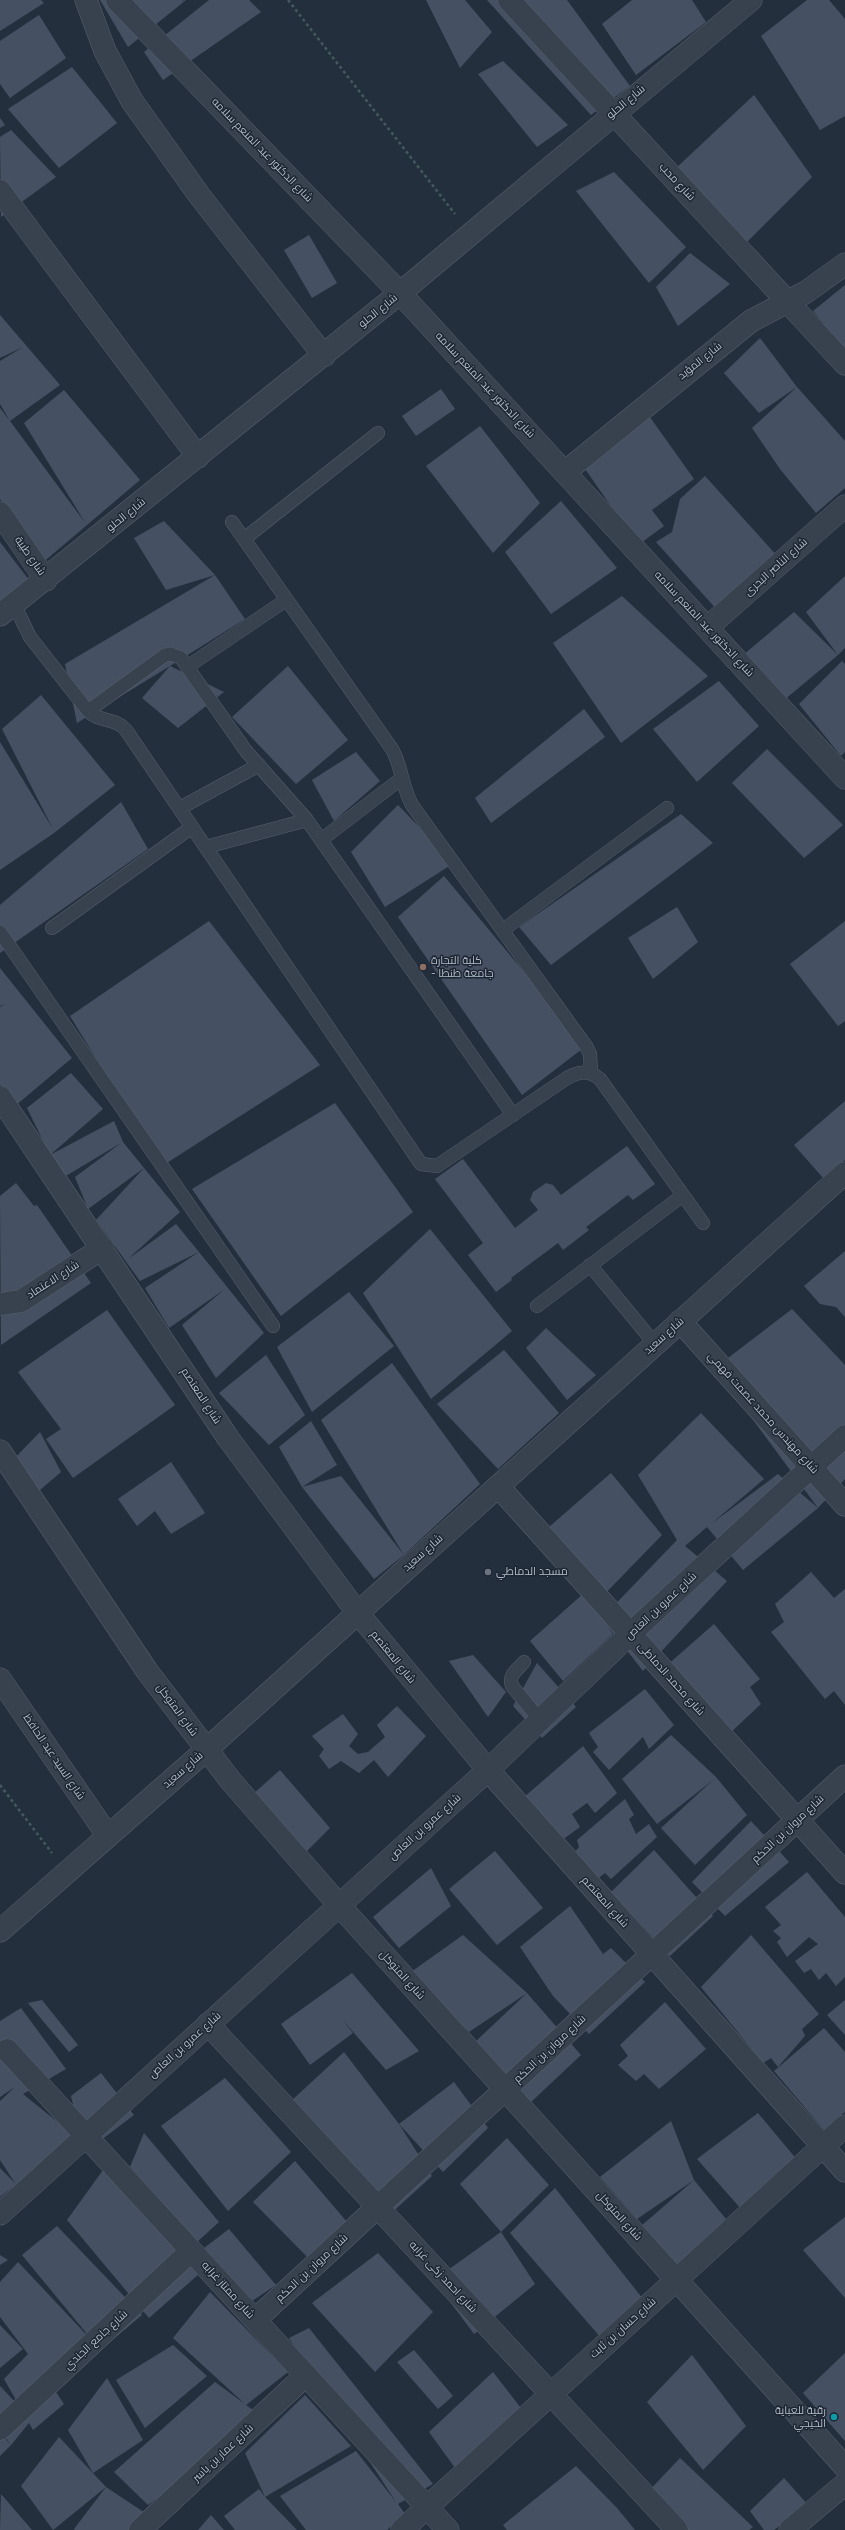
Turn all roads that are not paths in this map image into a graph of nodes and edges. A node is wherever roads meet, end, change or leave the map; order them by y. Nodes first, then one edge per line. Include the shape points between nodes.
1 (86, 0) edge
2 (509, 0) edge
3 (743, 2) edge
4 (129, 4) edge
5 (613, 113) junction
6 (0, 191) edge
7 (845, 264) edge
8 (400, 293) junction
9 (787, 302) junction
10 (324, 356) junction
11 (845, 364) edge
12 (378, 433) dead end
13 (198, 457) junction
14 (565, 472) junction
15 (845, 506) edge
16 (0, 513) edge
17 (232, 522) dead end
18 (244, 539) junction
19 (46, 580) junction
20 (286, 600) junction
21 (7, 610) edge
22 (708, 627) junction
23 (187, 667) junction
24 (88, 711) junction
25 (259, 766) junction
26 (842, 769) edge
27 (402, 778) junction
28 (180, 808) junction
29 (667, 808) dead end
30 (307, 820) junction
31 (192, 827) junction
32 (321, 840) junction
33 (206, 847) junction
34 (52, 928) dead end
35 (503, 930) junction
36 (0, 932) edge
37 (591, 1072) junction
38 (0, 1097) edge
39 (513, 1116) junction
40 (845, 1173) edge
41 (683, 1195) junction
42 (703, 1223) dead end
43 (103, 1248) junction
44 (590, 1265) junction
45 (0, 1304) edge
46 (537, 1306) dead end
47 (680, 1321) junction
48 (273, 1326) dead end
49 (655, 1344) junction
50 (845, 1436) edge
51 (0, 1451) edge
52 (811, 1467) junction
53 (498, 1486) junction
54 (845, 1505) edge
55 (357, 1612) junction
56 (630, 1634) junction
57 (524, 1662) dead end
58 (0, 1679) edge
59 (540, 1720) junction
60 (206, 1750) junction
61 (488, 1770) junction
62 (845, 1776) edge
63 (798, 1820) junction
64 (108, 1836) junction
65 (845, 1873) edge
66 (340, 1905) junction
67 (0, 1931) edge
68 (652, 1955) junction
69 (208, 2024) junction
70 (8, 2050) dead end
71 (506, 2090) junction
72 (845, 2126) edge
73 (86, 2135) junction
74 (823, 2146) junction
75 (845, 2171) edge
76 (378, 2207) junction
77 (0, 2214) edge
78 (191, 2250) junction
79 (676, 2280) junction
80 (255, 2320) junction
81 (306, 2376) junction
82 (551, 2394) junction
83 (0, 2429) edge
84 (845, 2467) edge
85 (845, 2484) edge
86 (427, 2507) junction
87 (140, 2530) edge
88 (402, 2530) edge
89 (448, 2530) edge
90 (677, 2530) edge
91 (790, 2530) edge

1 - 10 street via 105,51 136,107 199,195
2 - 5 street, شارع محب
3 - 5 street, شارع الحلو
4 - 8 street, شارع الدكتور عبد المنعم سلامه
5 - 8 street, شارع الحلو
5 - 9 street, شارع محب
6 - 13 street
7 - 9 street, شارع المؤيد via 825,280
8 - 10 street, شارع الحلو
8 - 14 street, شارع الدكتور عبد المنعم سلامه
9 - 11 street, شارع محب
9 - 14 street, شارع المؤيد via 751,321
10 - 13 street, شارع الحلو
12 - 18 lane
13 - 19 street, شارع الحلو
14 - 22 street, شارع الدكتور عبد المنعم سلامه
15 - 22 street, شارع الناصر البحرى
16 - 19 street, شارع طيبة
17 - 18 lane
18 - 20 lane
19 - 21 street, شارع الحلو
20 - 23 lane
20 - 27 lane via 392,749
21 - 24 lane
22 - 26 street, شارع الدكتور عبد المنعم سلامه
23 - 24 lane via 177,655 166,655
23 - 25 lane via 233,735
24 - 28 lane via 97,719 115,721 121,725
25 - 28 lane
25 - 30 lane
27 - 32 lane
27 - 35 lane via 412,805
28 - 31 lane
29 - 35 lane
30 - 32 lane
30 - 33 lane
31 - 33 lane
31 - 34 lane
32 - 39 lane
33 - 39 lane via 421,1164 437,1166
35 - 37 lane via 586,1046 590,1054
36 - 48 lane
37 - 39 lane via 579,1072 567,1078
37 - 41 lane via 600,1079
38 - 43 street, شارع المعتصم
40 - 47 street, شارع سعيد
41 - 42 lane
41 - 44 lane
43 - 45 street, شارع الاعتماد via 21,1301
43 - 55 street, شارع المعتصم via 232,1444
44 - 46 lane
44 - 49 lane
47 - 49 street, شارع سعيد
47 - 52 street, شارع مهندس محمد عصمت فهمي
49 - 53 street, شارع سعيد
50 - 52 street, شارع عمرو بن العاص
51 - 60 street, شارع المتوكل via 148,1671
52 - 54 street, شارع مهندس محمد عصمت فهمي
52 - 56 street, شارع عمرو بن العاص
53 - 55 street, شارع سعيد
53 - 56 street, شارع محمد الدماطى
55 - 60 street, شارع سعيد
55 - 61 street, شارع المعتصم
56 - 59 street, شارع عمرو بن العاص
56 - 63 street, شارع محمد الدماطى
57 - 59 lane via 511,1675 510,1680
58 - 64 street, شارع السيد عبد الحافظ
59 - 61 street, شارع عمرو بن العاص
60 - 64 street, شارع سعيد
60 - 66 street, شارع المتوكل
61 - 66 street, شارع عمرو بن العاص
61 - 68 street, شارع المعتصم
62 - 63 street, شارع مروان بن الحكم
63 - 65 street, شارع محمد الدماطى
63 - 68 street, شارع مروان بن الحكم
64 - 67 street, شارع سعيد
66 - 69 street, شارع عمرو بن العاص
66 - 71 street, شارع المتوكل
68 - 71 street, شارع مروان بن الحكم
68 - 74 street, شارع المعتصم
69 - 73 street, شارع عمرو بن العاص
69 - 76 street, شارع احمد زكى غرابه
70 - 73 street, شارع ممتاز غرابه
71 - 76 street, شارع مروان بن الحكم
71 - 79 street, شارع المتوكل
72 - 74 street, شارع حسان بن ثابت
73 - 77 street, شارع عمرو بن العاص
73 - 78 street, شارع ممتاز غرابه
74 - 75 street, شارع المعتصم
74 - 79 street, شارع حسان بن ثابت
76 - 80 street, شارع مروان بن الحكم
76 - 82 street, شارع احمد زكى غرابه
78 - 80 street, شارع ممتاز غرابه
78 - 83 street, شارع جامع الجندي
79 - 82 street, شارع حسان بن ثابت
79 - 84 street, شارع المتوكل
80 - 81 street, شارع ممتاز غرابه
81 - 86 street, شارع ممتاز غرابه
81 - 87 street, شارع عمار بن ياسر
82 - 86 street, شارع حسان بن ثابت
82 - 90 street, شارع احمد زكى غرابه
85 - 91 street
86 - 88 street, شارع حسان بن ثابت
86 - 89 street, شارع ممتاز غرابه

